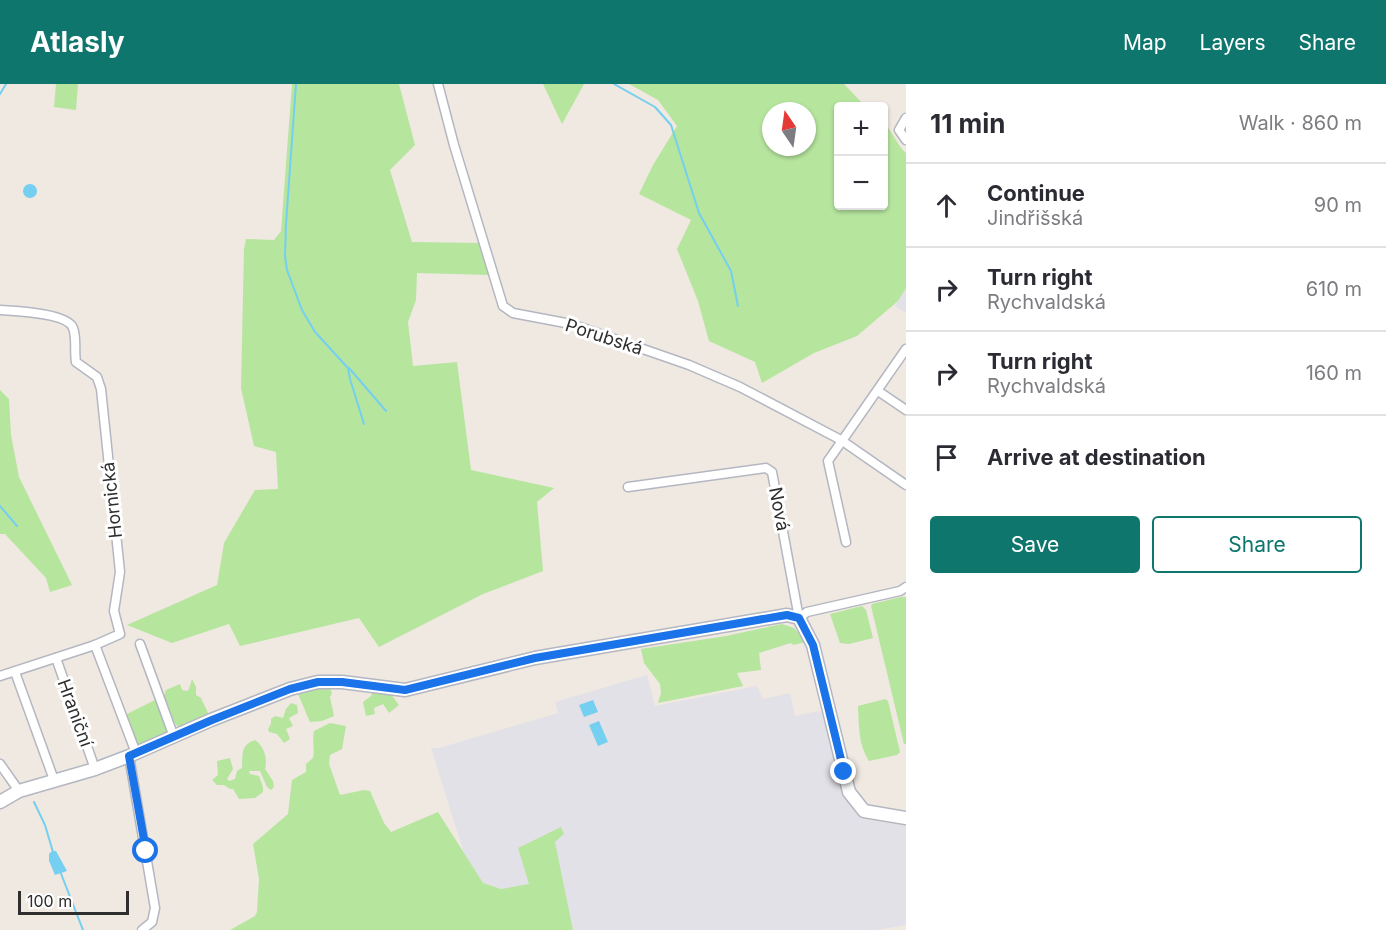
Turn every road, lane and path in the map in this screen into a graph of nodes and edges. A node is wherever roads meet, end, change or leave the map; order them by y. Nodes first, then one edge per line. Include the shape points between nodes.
1 (438, 84) edge
2 (906, 118) edge
3 (906, 140) edge
4 (0, 310) edge
5 (906, 349) edge
6 (878, 391) junction
7 (906, 410) edge
8 (841, 440) junction
9 (906, 485) edge
10 (628, 487) dead end
11 (846, 542) dead end
12 (906, 587) edge
13 (799, 618) junction
14 (140, 644) dead end
15 (95, 645) junction
16 (56, 658) junction
17 (15, 672) junction
18 (0, 676) edge
19 (174, 737) junction
20 (133, 754) junction
21 (0, 764) edge
22 (95, 769) junction
23 (54, 780) junction
24 (19, 791) junction
25 (0, 802) edge
26 (906, 819) edge
27 (142, 930) edge

1 - 8 street, Porubská via 503,306 513,313 571,324 688,365 740,387
2 - 3 street via 900,130
4 - 15 street, Hornická via 62,318 72,324 76,362 97,377 101,389 120,572 114,610 120,634
5 - 6 street
6 - 7 street
6 - 8 street
8 - 9 street, Porubská
8 - 11 street via 828,461
10 - 13 street, Nová via 766,468 772,472
12 - 13 street via 807,612
13 - 19 street via 787,615 535,658 405,690 318,682 290,689
13 - 26 street via 813,645 849,792 864,811
14 - 19 street
15 - 16 street, Hornická
15 - 20 street
16 - 17 street, Hornická
16 - 22 street, Hraniční
17 - 18 street, Hornická
17 - 23 street
19 - 20 street
20 - 22 street
20 - 27 street via 155,908 152,922
21 - 24 street
22 - 23 street
23 - 24 street
24 - 25 street

